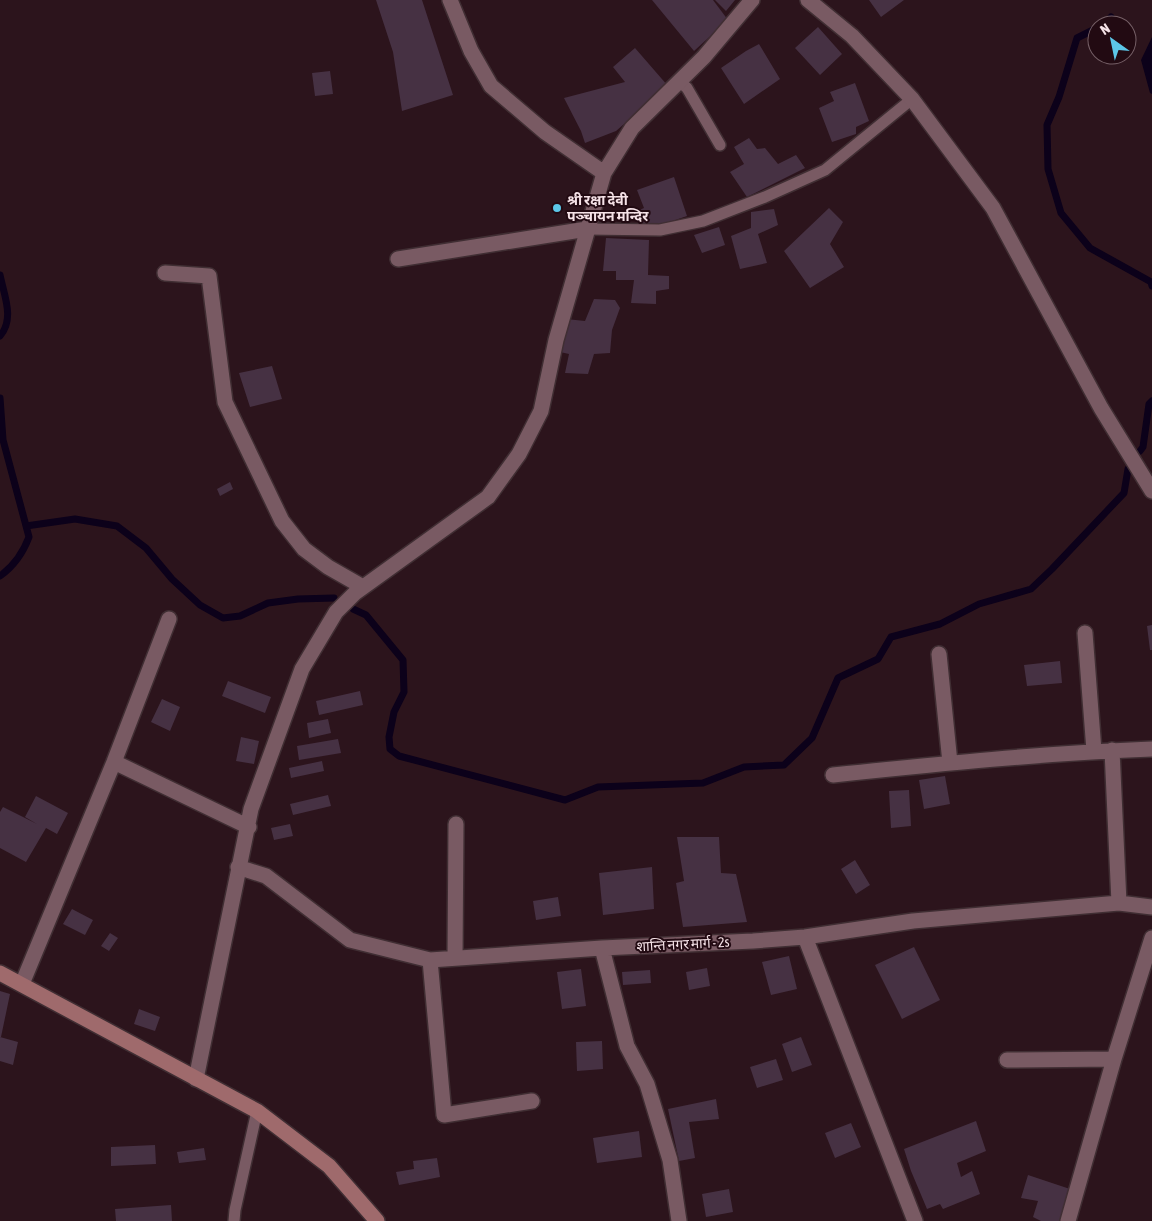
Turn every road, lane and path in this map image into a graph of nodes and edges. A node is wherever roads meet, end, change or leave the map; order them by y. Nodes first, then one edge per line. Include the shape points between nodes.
1 (450, 0) edge
2 (752, 0) edge
3 (808, 0) edge
4 (680, 81) junction
5 (912, 99) junction
6 (720, 145) dead end
7 (604, 172) junction
8 (587, 229) junction
9 (398, 259) dead end
10 (165, 272) dead end
11 (1152, 491) edge
12 (363, 587) junction
13 (169, 619) dead end
14 (1085, 633) dead end
15 (939, 654) dead end
16 (1152, 749) edge
17 (1112, 750) junction
18 (1094, 752) junction
19 (114, 762) junction
20 (950, 763) junction
21 (833, 775) dead end
22 (456, 824) dead end
23 (249, 827) junction
24 (238, 867) junction
25 (1119, 903) junction
26 (1152, 907) edge
27 (805, 937) junction
28 (1152, 938) edge
29 (602, 948) junction
30 (454, 958) junction
31 (430, 960) junction
32 (0, 973) edge
33 (22, 984) junction
34 (1114, 1059) junction
35 (1007, 1060) dead end
36 (196, 1079) junction
37 (532, 1101) dead end
38 (257, 1111) junction
39 (234, 1221) edge
40 (377, 1221) edge
41 (680, 1221) edge
42 (915, 1221) edge
43 (1068, 1221) edge

1 - 7 street via 471,51 491,86 545,132
2 - 4 street
3 - 5 street via 852,36
4 - 6 lane
4 - 7 street via 632,128
5 - 8 lane via 825,170 765,197 702,221 660,230
5 - 11 street via 993,208 1101,408
7 - 8 street
8 - 9 street
8 - 12 street via 556,340 541,411 520,454 488,497
10 - 12 street via 209,276 226,402 282,521 304,549
12 - 23 street via 336,612 302,669 251,809
13 - 19 street
14 - 18 street
15 - 20 street
16 - 17 street
17 - 18 street
17 - 25 street
18 - 20 street
19 - 23 street
19 - 33 street
20 - 21 street
22 - 30 street
23 - 24 street
24 - 31 street, शान्ति नगर मार्ग - 2s via 266,876 350,940
24 - 36 street
25 - 26 street, शान्ति नगर मार्ग - 2s
25 - 27 street, शान्ति नगर मार्ग - 2s via 914,921
27 - 29 street, शान्ति नगर मार्ग - 2s
27 - 42 street
28 - 34 street
29 - 30 street, शान्ति नगर मार्ग - 2s
29 - 41 street via 627,1046 647,1084 670,1160
30 - 31 street, शान्ति नगर मार्ग - 2s
31 - 37 street via 444,1115
32 - 33 main road
33 - 36 main road
34 - 35 street
34 - 43 street
36 - 38 main road
38 - 39 lane
38 - 40 main road via 330,1166

